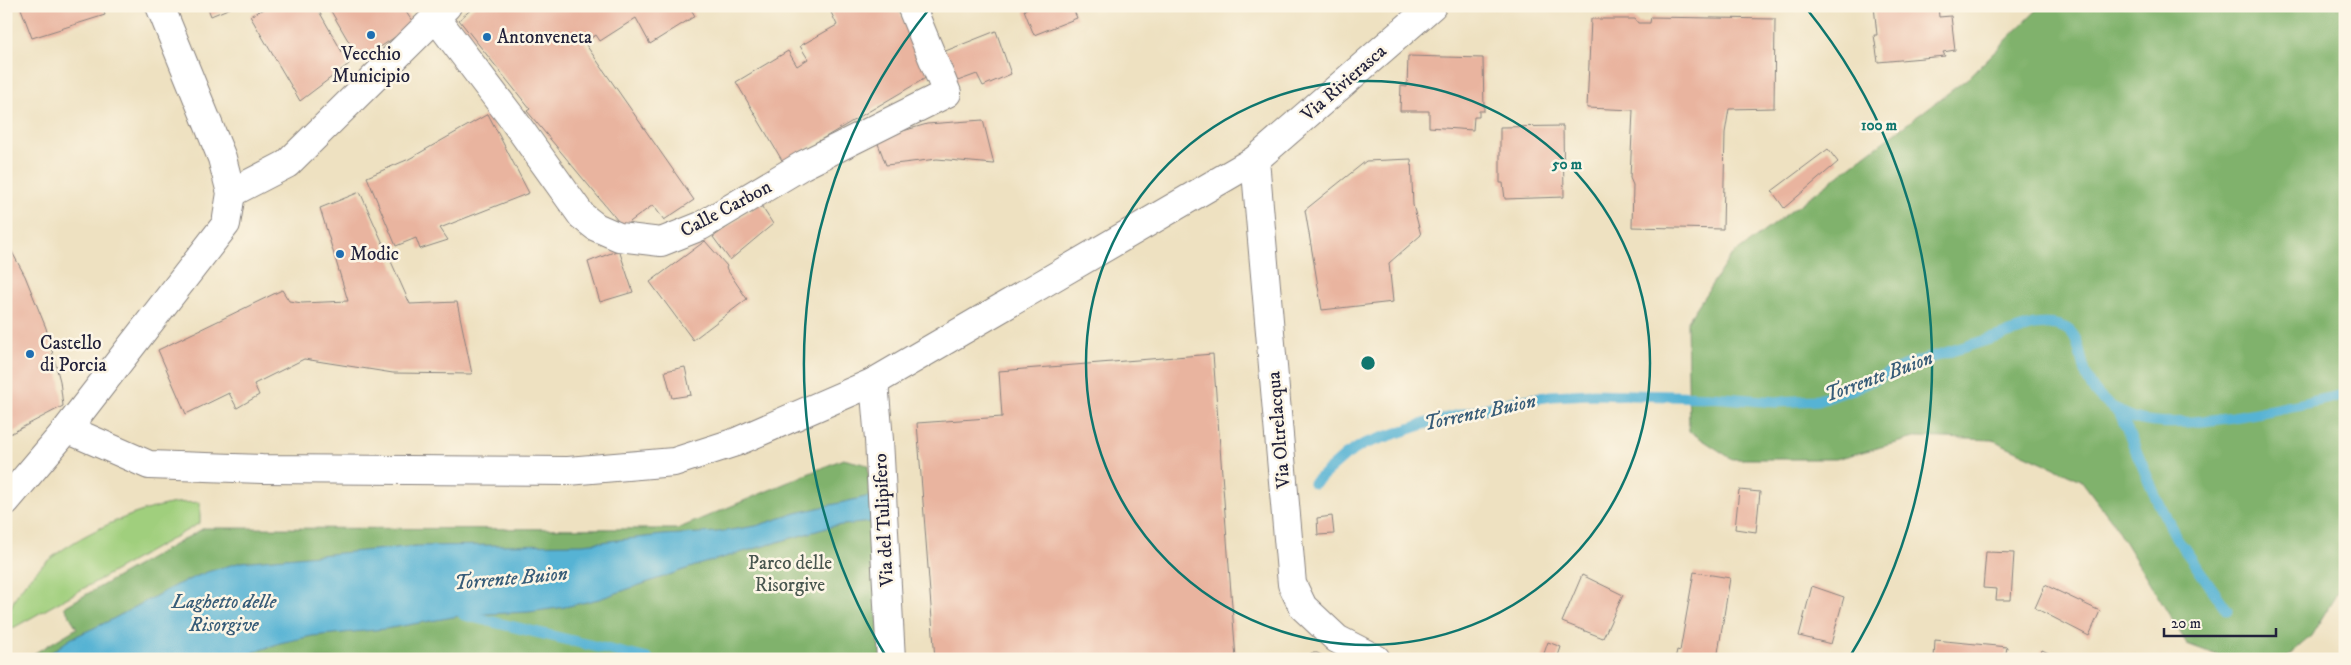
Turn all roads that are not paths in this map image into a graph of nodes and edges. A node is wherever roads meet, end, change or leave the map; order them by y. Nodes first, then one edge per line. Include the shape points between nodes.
1 (160, 6) edge
2 (911, 6) edge
3 (1432, 6) edge
4 (441, 12) edge
5 (1255, 160) junction
6 (230, 193) junction
7 (874, 382) junction
8 (67, 429) junction
9 (7, 498) edge
10 (891, 659) edge
11 (1376, 659) edge

1 - 6 street via 222,158
2 - 4 street, Calle Carbon via 947,93 804,165 701,226 661,242 619,237 596,227 582,216
3 - 5 street, Via Rivierasca
4 - 6 street via 287,164
5 - 7 street, Via Rivierasca
5 - 11 street, Via Oltrelacqua via 1292,584 1302,607 1337,640
6 - 8 street via 226,224
7 - 8 street, Via Rivierasca via 736,442 674,462 568,471 262,470 149,465
7 - 10 street, Via del Tulipifero
8 - 9 street

